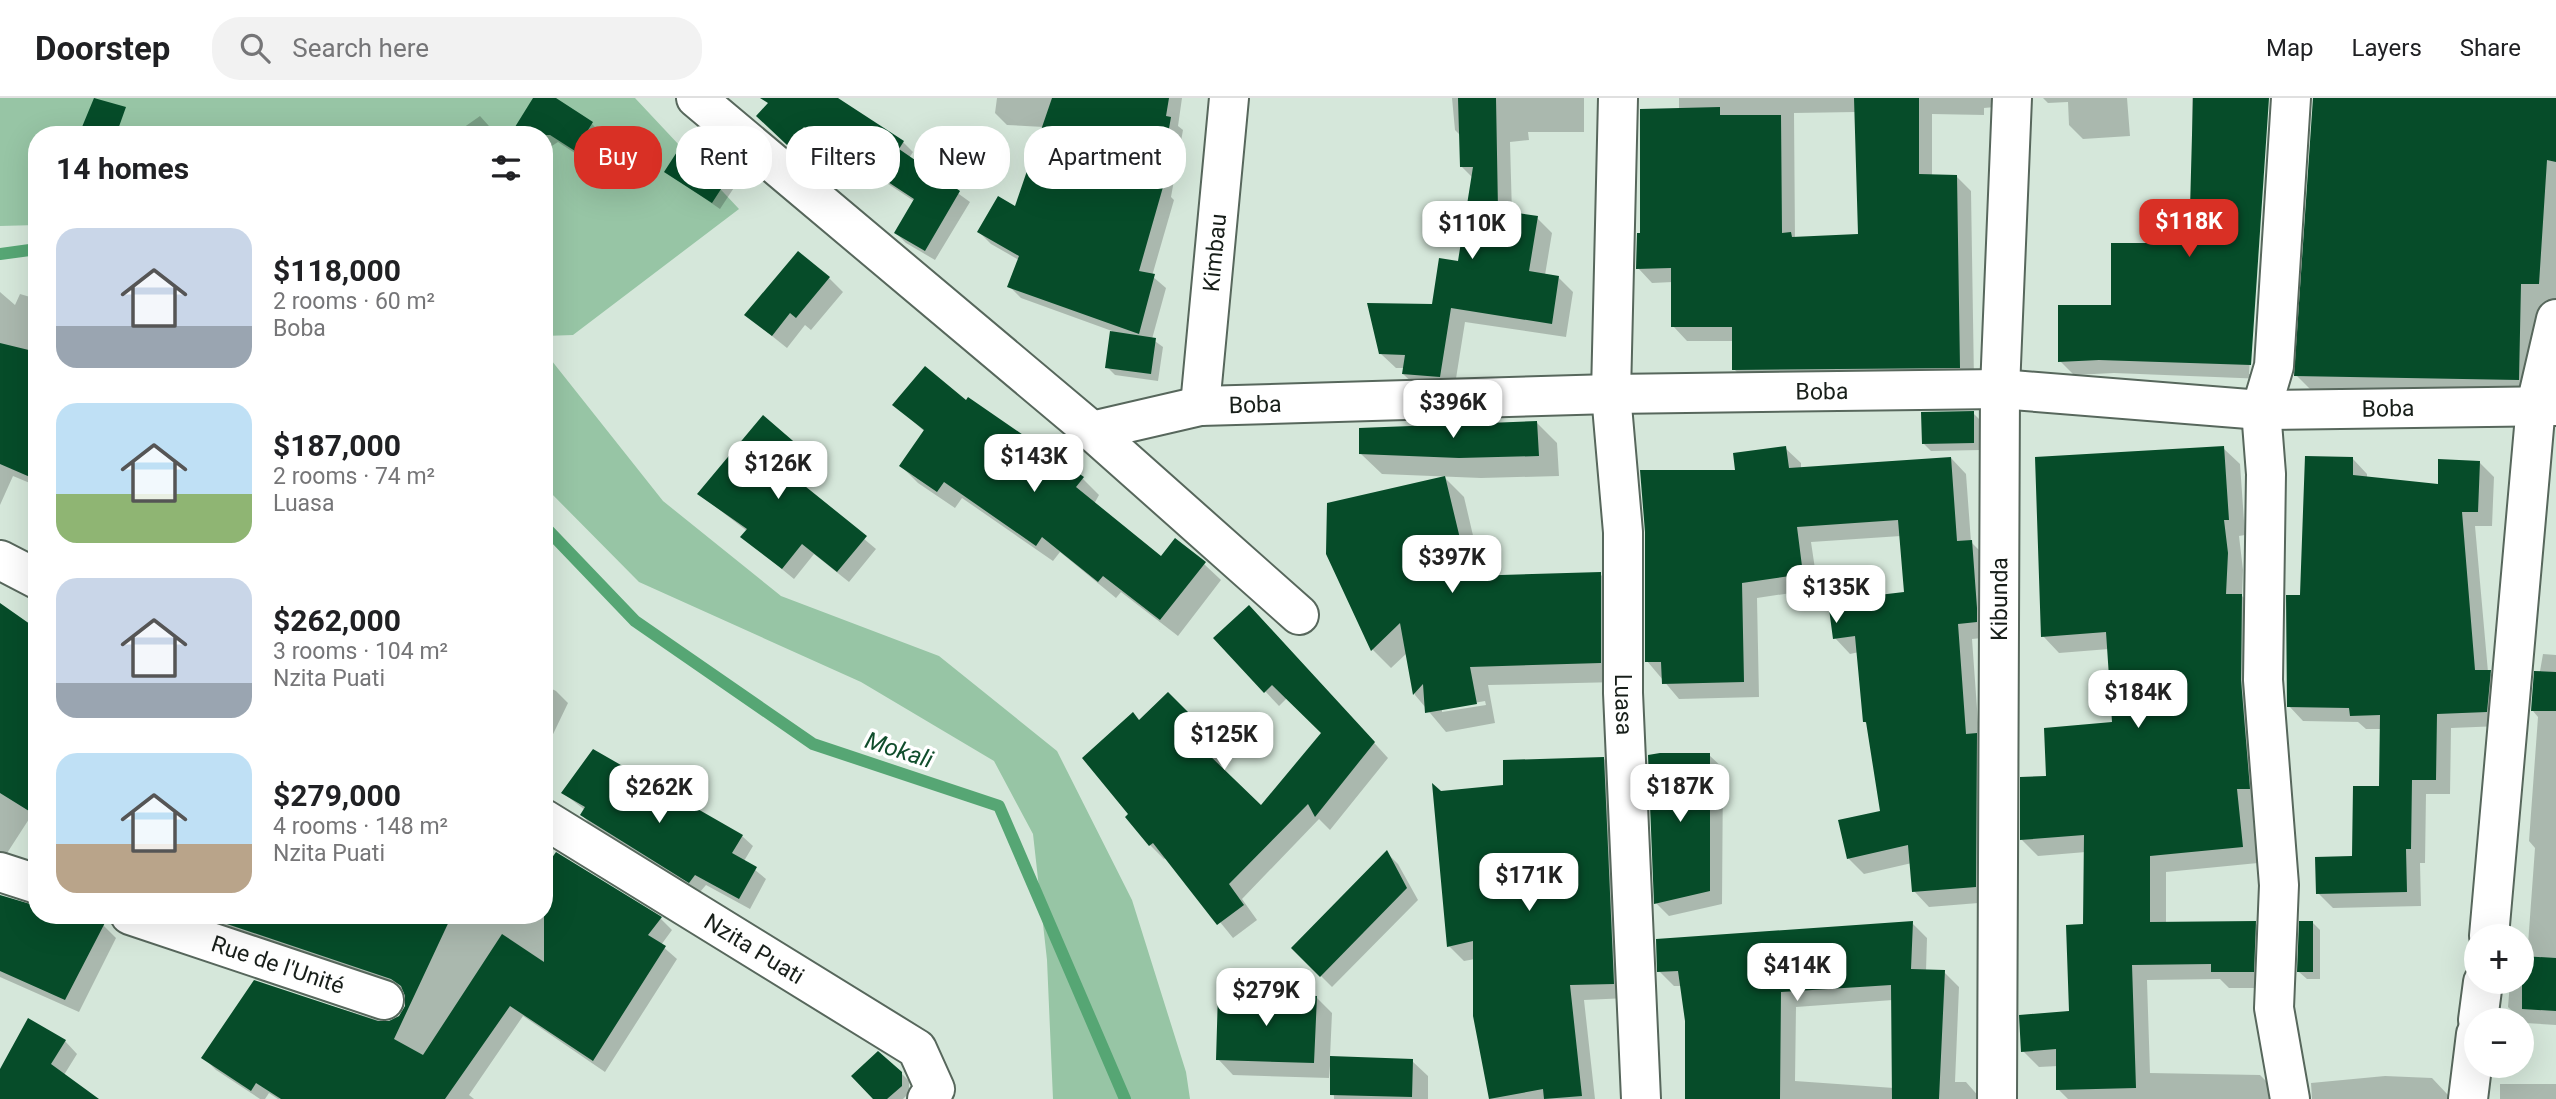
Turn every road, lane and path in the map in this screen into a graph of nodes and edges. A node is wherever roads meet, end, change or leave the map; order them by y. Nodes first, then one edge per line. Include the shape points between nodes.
1 (696, 98) edge
2 (1229, 98) edge
3 (1618, 98) edge
4 (2012, 98) edge
5 (2291, 98) edge
6 (2556, 319) edge
7 (2000, 389) junction
8 (1611, 394) junction
9 (2546, 405) edge
10 (1200, 406) junction
11 (2261, 410) junction
12 (1092, 430) junction
13 (0, 560) edge
14 (28, 574) edge
15 (1299, 615) dead end
16 (553, 825) edge
17 (0, 872) edge
18 (28, 881) edge
19 (158, 924) edge
20 (2490, 924) edge
21 (384, 1000) dead end
22 (2471, 1078) edge
23 (926, 1099) edge
24 (1641, 1099) edge
25 (1997, 1099) edge
26 (2290, 1099) edge
27 (2468, 1099) edge

1 - 12 street
2 - 10 street, Kimbau
3 - 8 street, Luasa
4 - 7 street, Kibunda
5 - 11 street via 2274,366
6 - 9 street
7 - 8 street, Boba
7 - 11 street, Boba
7 - 25 street, Kibunda
8 - 10 street, Boba
8 - 24 street, Luasa via 1623,532 1623,693
9 - 11 street, Boba
9 - 20 street
10 - 12 street, Boba
11 - 26 street via 2266,474 2263,680 2279,885 2274,1009
12 - 15 street
13 - 14 street
16 - 23 street, Nzita Puati via 917,1049 935,1089
17 - 18 street
19 - 21 street, Rue de l'Unité
22 - 27 street

